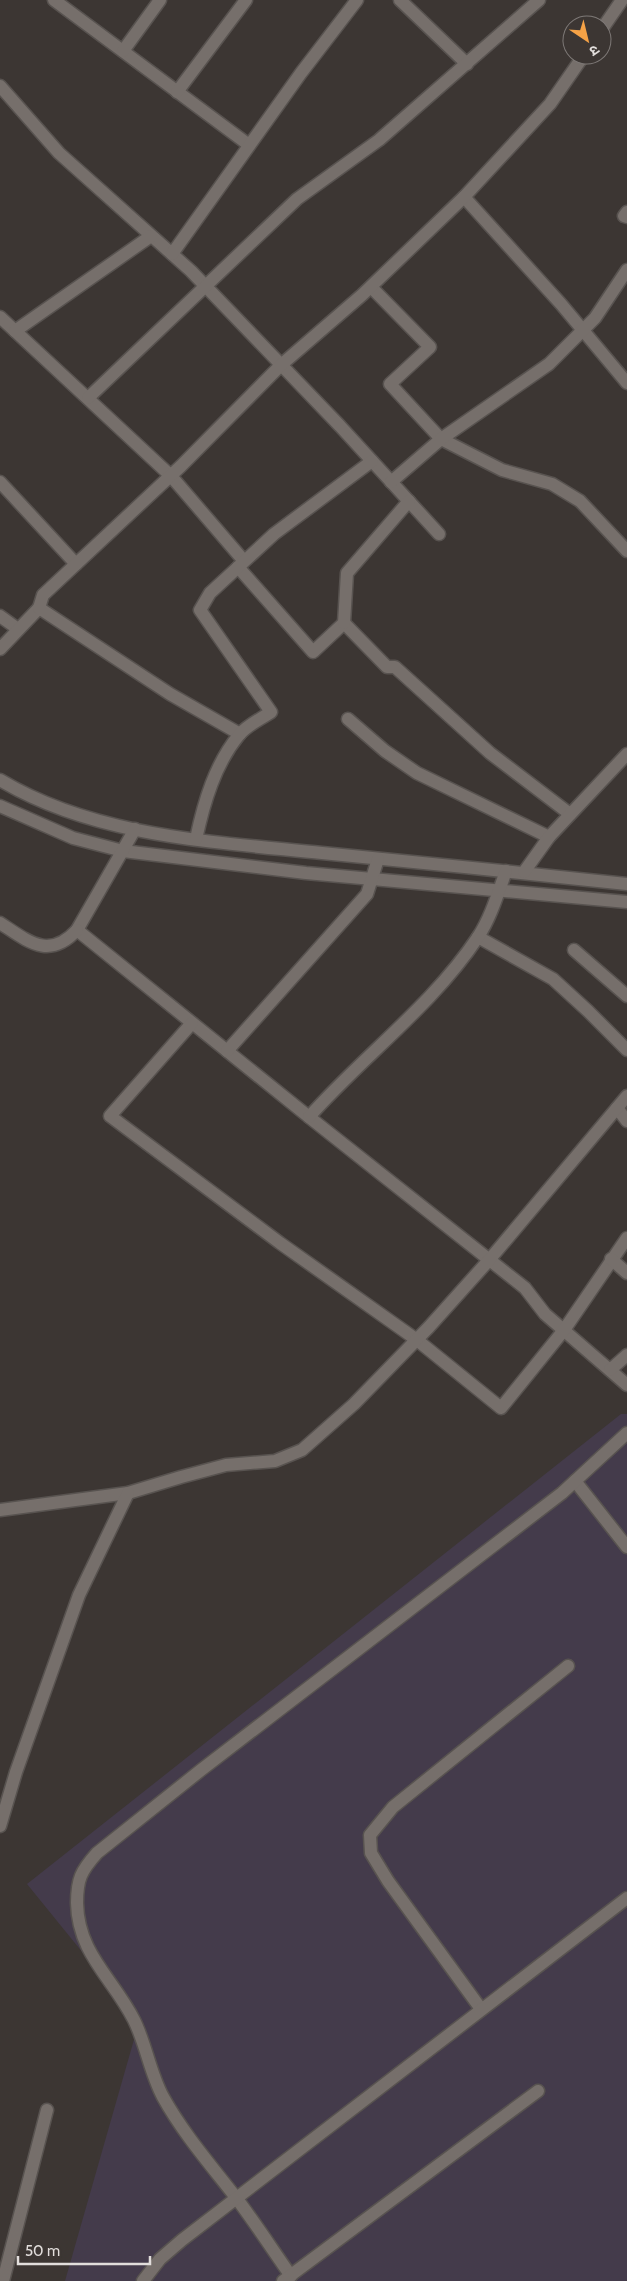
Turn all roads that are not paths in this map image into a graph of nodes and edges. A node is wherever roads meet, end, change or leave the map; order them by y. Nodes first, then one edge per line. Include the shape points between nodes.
1 (54, 0) edge
2 (160, 0) edge
3 (246, 0) edge
4 (357, 0) edge
5 (400, 0) edge
6 (539, 0) edge
7 (622, 0) edge
8 (612, 15) edge
9 (123, 51) junction
10 (467, 64) junction
11 (577, 65) edge
12 (0, 86) edge
13 (177, 92) junction
14 (249, 145) junction
15 (464, 197) junction
16 (627, 212) edge
17 (627, 218) edge
18 (151, 236) junction
19 (172, 254) junction
20 (627, 270) edge
21 (206, 287) junction
22 (371, 287) junction
23 (0, 317) edge
24 (583, 330) junction
25 (16, 331) junction
26 (281, 365) junction
27 (627, 382) edge
28 (88, 398) junction
29 (441, 439) junction
30 (372, 461) junction
31 (171, 476) junction
32 (0, 482) edge
33 (392, 482) junction
34 (409, 501) junction
35 (439, 534) dead end
36 (627, 551) edge
37 (76, 564) junction
38 (241, 564) junction
39 (39, 608) junction
40 (0, 616) edge
41 (344, 624) junction
42 (18, 629) junction
43 (0, 649) edge
44 (348, 719) dead end
45 (240, 734) junction
46 (627, 754) edge
47 (0, 780) edge
48 (0, 806) edge
49 (570, 814) junction
50 (135, 829) junction
51 (549, 837) junction
52 (196, 839) junction
53 (123, 851) junction
54 (378, 859) junction
55 (506, 871) junction
56 (524, 872) junction
57 (372, 879) junction
58 (627, 884) edge
59 (500, 889) junction
60 (627, 902) edge
61 (0, 923) edge
62 (78, 930) junction
63 (478, 937) junction
64 (574, 950) dead end
65 (627, 996) edge
66 (192, 1023) junction
67 (627, 1050) edge
68 (227, 1051) junction
69 (627, 1096) edge
70 (617, 1108) junction
71 (309, 1117) junction
72 (627, 1121) edge
73 (627, 1238) edge
74 (612, 1258) junction
75 (490, 1260) junction
76 (627, 1272) edge
77 (564, 1330) junction
78 (417, 1340) junction
79 (627, 1355) edge
80 (610, 1370) junction
81 (627, 1385) edge
82 (627, 1433) edge
83 (627, 1446) edge
84 (613, 1447) junction
85 (575, 1482) junction
86 (128, 1494) junction
87 (0, 1512) edge
88 (627, 1547) edge
89 (568, 1666) dead end
90 (0, 1826) edge
91 (627, 1898) edge
92 (481, 2009) junction
93 (538, 2091) dead end
94 (47, 2110) dead end
95 (236, 2198) junction
96 (287, 2278) edge
97 (3, 2281) edge
98 (143, 2281) edge

1 - 9 street
2 - 9 street
3 - 13 street
4 - 14 street
5 - 10 street
6 - 10 street
7 - 8 street
9 - 13 street
10 - 21 street via 378,140 297,199
11 - 15 street via 550,104
12 - 18 street via 59,154
13 - 14 street
14 - 19 street
15 - 22 street
15 - 24 street
16 - 17 street via 624,216
18 - 19 street
18 - 25 street
19 - 21 street
20 - 24 street via 595,318
21 - 26 street
21 - 28 street
22 - 26 street
22 - 29 street via 430,347 390,384
23 - 25 street
24 - 27 street
24 - 29 street via 549,364
25 - 28 street
26 - 30 street
26 - 31 street
28 - 31 street
29 - 33 street
29 - 36 street via 502,470 552,484 580,501
30 - 33 street
30 - 38 street via 274,534
31 - 37 street
31 - 38 street
32 - 37 street
33 - 34 street
34 - 35 street
34 - 41 street via 347,573
37 - 39 street via 43,595
38 - 41 street via 312,652
38 - 45 street via 210,593 200,610 271,712
39 - 42 street
39 - 45 street via 170,694
40 - 42 street
41 - 49 street via 386,666 396,668 490,753
42 - 43 street
44 - 51 street via 417,773
45 - 52 street via 216,774 204,803
46 - 49 street
47 - 50 street via 69,812
48 - 53 street via 73,838
49 - 51 street
50 - 52 street
50 - 53 street
51 - 56 street
52 - 54 street
53 - 57 street
53 - 62 street
54 - 55 street
54 - 57 street
55 - 56 street
55 - 59 street
56 - 58 street
57 - 59 street
57 - 68 street via 367,894
59 - 60 street
59 - 63 street
61 - 62 street via 44,946 56,946 67,941
62 - 66 street
63 - 67 street via 553,979
63 - 71 street via 419,1006 336,1086
64 - 65 street
66 - 68 street
66 - 78 street via 110,1116
68 - 71 street
69 - 70 street
70 - 72 street
70 - 75 street
71 - 75 street
73 - 74 street
74 - 76 street
74 - 77 street
75 - 77 street via 525,1288 545,1314
75 - 78 street
77 - 78 street via 501,1408
77 - 80 street
78 - 86 street via 354,1404 302,1450 275,1461 226,1465 181,1476
79 - 80 street
80 - 81 street
82 - 84 street
83 - 84 street
84 - 85 street
85 - 88 street
85 - 95 street via 201,1770 97,1853 83,1868 77,1886 77,1915 84,1942 133,2017 162,2095 176,2120
86 - 87 street
86 - 90 street via 80,1595 16,1772
89 - 92 street via 393,1807 370,1835 371,1853 388,1881
91 - 92 street
92 - 95 street
93 - 96 street
94 - 97 street
95 - 96 street
95 - 98 street via 160,2259

